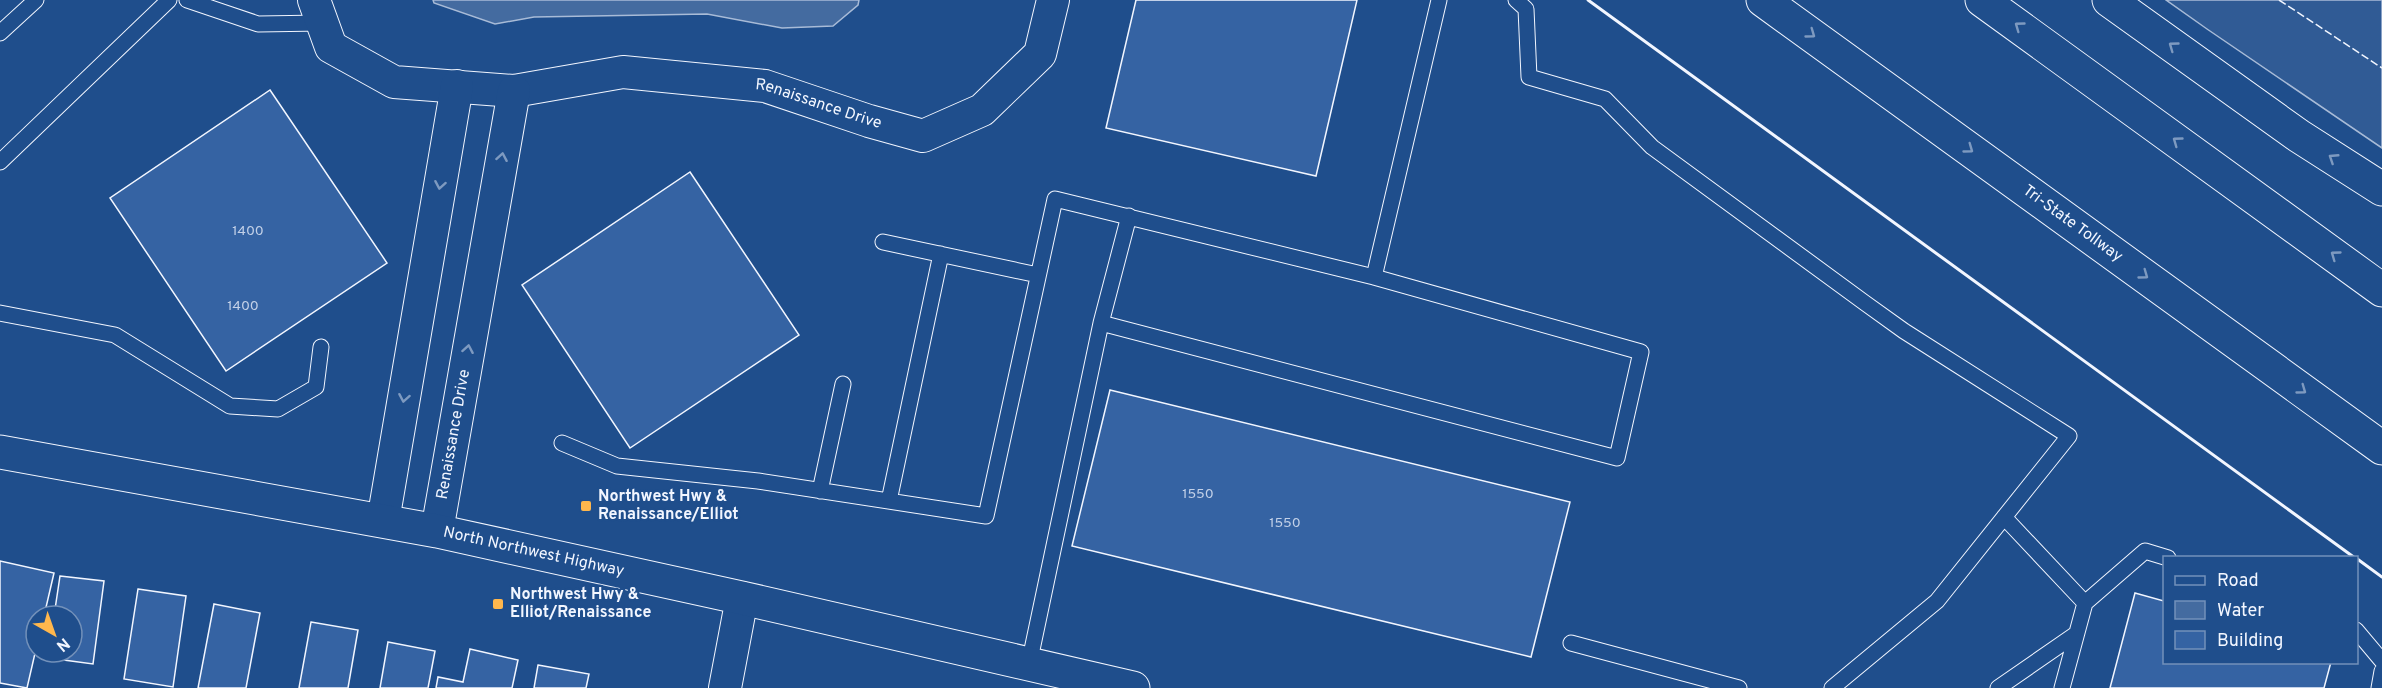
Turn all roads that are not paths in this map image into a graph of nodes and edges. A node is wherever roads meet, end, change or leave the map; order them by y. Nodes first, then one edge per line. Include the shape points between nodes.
1 (36, 0) edge
2 (169, 0) edge
3 (187, 0) edge
4 (1053, 0) edge
5 (1439, 0) edge
6 (1516, 0) edge
7 (1763, 0) edge
8 (1982, 0) edge
9 (2109, 0) edge
10 (318, 12) edge
11 (0, 33) edge
12 (457, 86) junction
13 (514, 91) junction
14 (0, 162) edge
15 (2382, 189) edge
16 (1129, 216) junction
17 (883, 242) dead end
18 (941, 254) junction
19 (1038, 274) junction
20 (1374, 277) junction
21 (2382, 290) edge
22 (0, 312) edge
23 (1101, 323) junction
24 (321, 347) dead end
25 (843, 384) dead end
26 (562, 443) dead end
27 (2382, 448) edge
28 (0, 452) edge
29 (820, 491) junction
30 (889, 501) junction
31 (2004, 517) junction
32 (383, 521) junction
33 (436, 531) junction
34 (2163, 556) edge
35 (742, 598) junction
36 (2085, 603) junction
37 (2358, 632) edge
38 (2076, 634) junction
39 (1571, 643) dead end
40 (2382, 660) edge
41 (1029, 664) junction
42 (2382, 671) edge
43 (725, 688) edge
44 (1133, 688) edge
45 (1739, 688) edge
46 (1832, 688) edge
47 (1998, 688) edge
48 (2062, 688) edge
49 (2379, 688) edge

1 - 11 lane
2 - 14 lane
3 - 10 lane via 258,24
4 - 13 street, Renaissance Drive via 1040,54 982,110 923,136 765,86 623,72
5 - 20 lane
6 - 31 lane via 1526,9 1529,77 1605,99 1652,147 1865,303 2069,436
7 -> 27 main road, Tri-State Tollway
21 -> 8 main road
15 -> 9 main road via 2299,136
10 - 12 street, Renaissance Drive via 331,47 394,82
12 - 13 street, Renaissance Drive
12 -> 32 street
33 -> 13 street, Renaissance Drive
16 - 19 lane via 1055,200
16 - 20 lane
16 - 23 lane
17 - 18 lane
18 - 19 lane
18 - 30 lane
19 - 30 lane via 986,516
20 - 23 lane via 1641,352 1617,458
22 - 24 lane via 115,335 231,406 278,409 316,387
23 - 41 lane
25 - 29 lane
26 - 29 lane via 617,466
28 - 32 main road, North Northwest Highway
29 - 30 lane
31 - 36 lane
31 - 46 lane via 1937,601
32 - 33 main road, North Northwest Highway
33 - 35 main road, North Northwest Highway
34 - 36 lane via 2145,551
35 - 41 main road, North Northwest Highway
35 - 43 street
36 - 38 lane
37 - 40 lane
38 - 47 lane
38 - 48 lane
39 - 45 lane
41 - 44 main road, North Northwest Highway
42 - 49 lane

